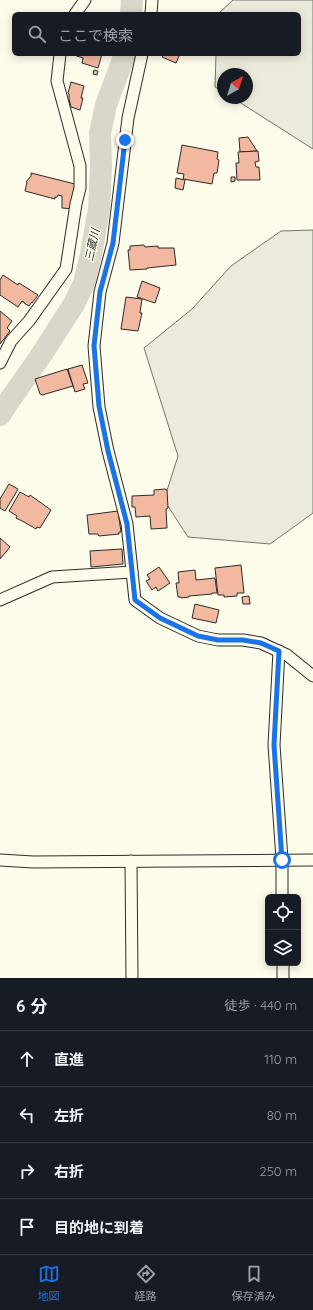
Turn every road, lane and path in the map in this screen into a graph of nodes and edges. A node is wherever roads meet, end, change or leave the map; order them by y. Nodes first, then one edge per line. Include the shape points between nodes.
1 (85, 0) edge
2 (152, 0) edge
3 (76, 12) edge
4 (151, 12) edge
5 (60, 56) edge
6 (142, 56) edge
7 (0, 363) edge
8 (132, 572) junction
9 (0, 600) edge
10 (279, 651) junction
11 (313, 676) edge
12 (0, 860) edge
13 (282, 860) junction
14 (313, 860) edge
15 (130, 861) junction
16 (282, 894) edge
17 (283, 966) edge
18 (132, 978) edge
19 (283, 978) edge

1 - 3 street
2 - 4 street
5 - 7 street via 57,81 80,166 80,188 66,270 11,341
6 - 8 street via 128,118 113,243 100,292 94,346 99,406 127,524
8 - 9 street via 52,577
8 - 10 street via 135,600 160,618 198,636 261,643
10 - 11 street
10 - 13 street via 274,745
12 - 15 street
13 - 14 street
13 - 15 street
13 - 16 street
15 - 18 street
17 - 19 street

